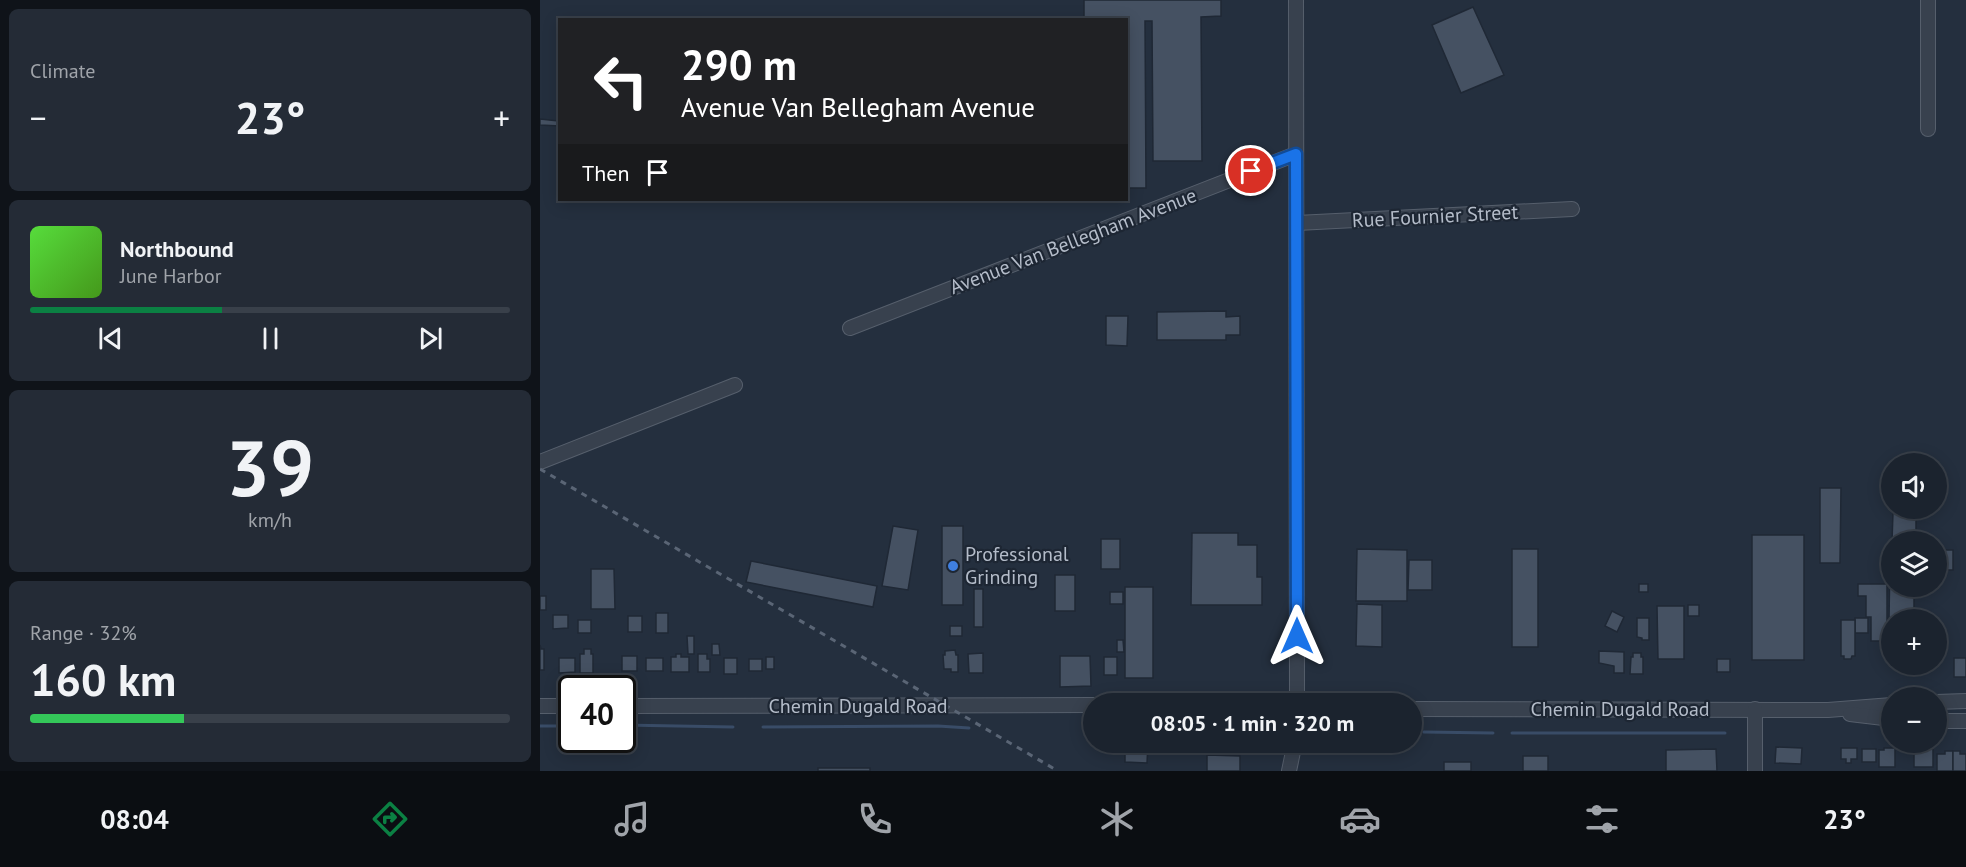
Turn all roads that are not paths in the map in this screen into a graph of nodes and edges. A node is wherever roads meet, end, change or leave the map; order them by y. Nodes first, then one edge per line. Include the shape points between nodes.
1 (1296, 0) edge
2 (1928, 0) edge
3 (1928, 129) dead end
4 (1296, 154) junction
5 (1572, 208) dead end
6 (1297, 223) junction
7 (850, 328) dead end
8 (735, 385) dead end
9 (540, 462) edge
10 (1297, 693) edge
11 (1966, 701) edge
12 (1947, 702) edge
13 (1083, 705) edge
14 (540, 706) edge
15 (558, 706) edge
16 (636, 706) edge
17 (1881, 706) edge
18 (1422, 709) edge
19 (1755, 710) junction
20 (1828, 710) junction
21 (1881, 717) edge
22 (1947, 721) edge
23 (1966, 721) edge
24 (1293, 753) edge
25 (1289, 771) edge
26 (1755, 771) edge

1 - 4 street
2 - 3 street
4 - 6 street
4 - 7 street, Avenue Van Bellegham Avenue
5 - 6 street, Rue Fournier Street
6 - 10 street
8 - 9 street
11 - 12 street
13 - 16 street, Chemin Dugald Road
14 - 15 street
17 - 20 street, Chemin Dugald Road
18 - 19 street, Chemin Dugald Road
19 - 20 street, Chemin Dugald Road
19 - 26 street
20 - 21 street, Chemin Dugald Road
22 - 23 street
24 - 25 street

